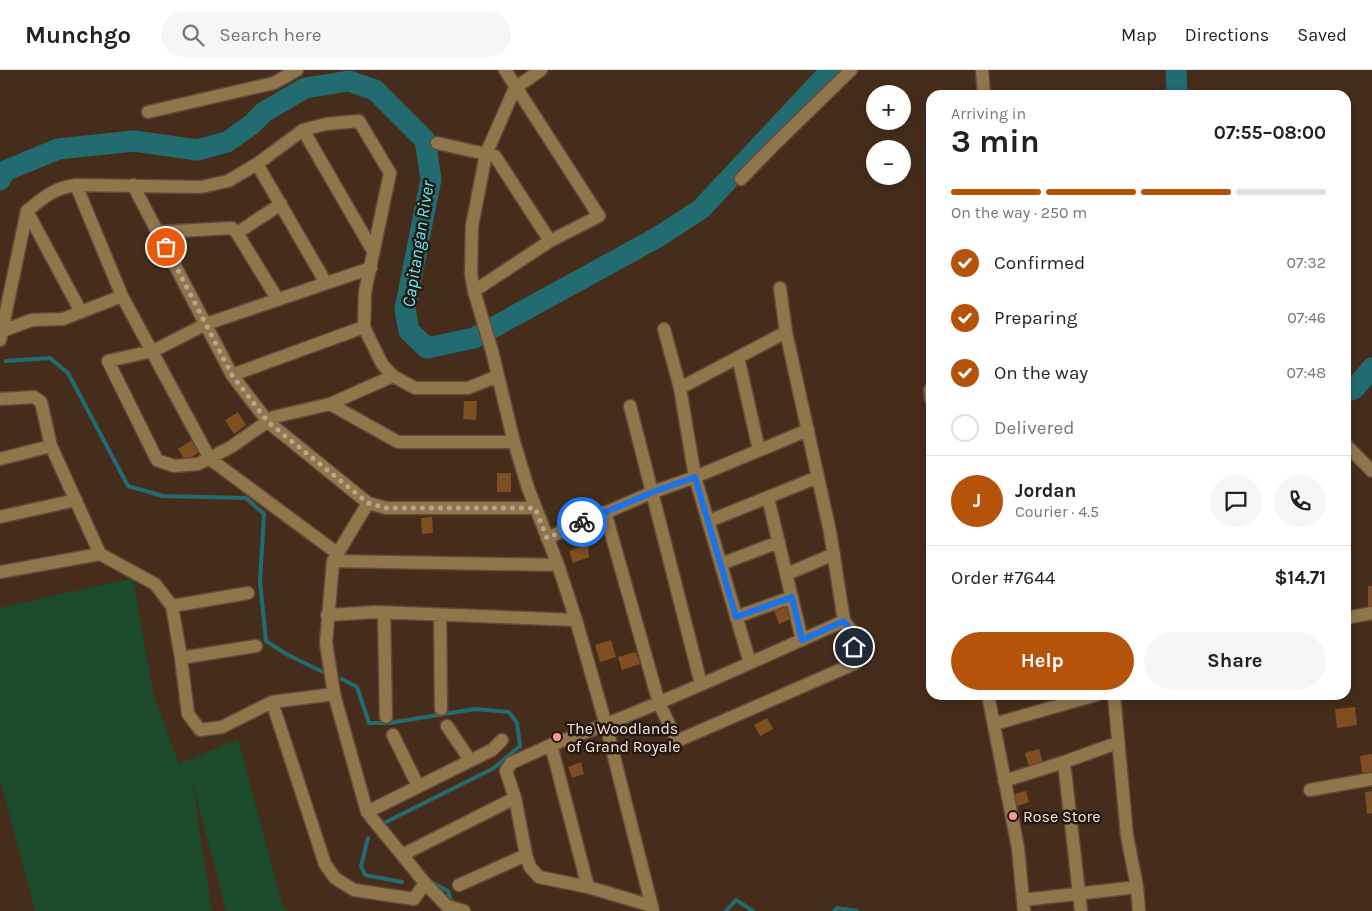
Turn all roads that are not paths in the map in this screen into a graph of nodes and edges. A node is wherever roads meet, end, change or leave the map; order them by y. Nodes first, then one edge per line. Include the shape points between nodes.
1 (297, 70) edge
2 (505, 70) edge
3 (541, 70) edge
4 (851, 70) edge
5 (982, 70) edge
6 (515, 88) junction
7 (984, 90) edge
8 (148, 112) dead end
9 (303, 130) junction
10 (437, 143) dead end
11 (486, 154) junction
12 (257, 164) junction
13 (741, 179) dead end
14 (76, 185) junction
15 (133, 185) junction
16 (281, 204) junction
17 (27, 211) junction
18 (158, 232) junction
19 (237, 233) junction
20 (550, 241) junction
21 (373, 251) junction
22 (371, 268) junction
23 (326, 283) junction
24 (780, 288) dead end
25 (474, 291) junction
26 (122, 296) junction
27 (278, 300) junction
28 (81, 312) junction
29 (206, 324) junction
30 (364, 327) junction
31 (664, 328) dead end
32 (786, 332) junction
33 (1, 336) edge
34 (153, 351) junction
35 (738, 357) junction
36 (232, 375) junction
37 (394, 376) junction
38 (498, 376) junction
39 (680, 388) junction
40 (0, 399) edge
41 (330, 404) junction
42 (630, 406) dead end
43 (268, 422) junction
44 (808, 430) junction
45 (514, 442) junction
46 (51, 446) junction
47 (759, 450) junction
48 (1351, 450) edge
49 (0, 459) edge
50 (210, 459) junction
51 (1372, 471) edge
52 (695, 477) junction
53 (818, 477) junction
54 (653, 492) junction
55 (768, 498) junction
56 (76, 500) junction
57 (368, 503) junction
58 (535, 508) junction
59 (605, 512) junction
60 (0, 517) edge
61 (708, 522) junction
62 (547, 538) junction
63 (779, 542) junction
64 (100, 554) junction
65 (834, 554) junction
66 (335, 557) junction
67 (721, 564) junction
68 (558, 566) junction
69 (0, 572) edge
70 (787, 574) junction
71 (248, 593) dead end
72 (792, 597) junction
73 (172, 606) junction
74 (384, 613) junction
75 (1372, 613) edge
76 (327, 615) junction
77 (440, 615) junction
78 (736, 617) junction
79 (1351, 617) edge
80 (576, 620) junction
81 (844, 621) junction
82 (802, 640) junction
83 (256, 646) dead end
84 (181, 658) junction
85 (750, 663) junction
86 (701, 684) junction
87 (334, 694) junction
88 (989, 700) edge
89 (1078, 700) edge
90 (1114, 700) edge
91 (272, 702) junction
92 (659, 703) junction
93 (441, 709) dead end
94 (386, 717) dead end
95 (994, 724) junction
96 (606, 725) junction
97 (447, 726) dead end
98 (393, 735) dead end
99 (502, 740) dead end
100 (1117, 743) junction
101 (551, 744) junction
102 (470, 760) junction
103 (1064, 762) junction
104 (1372, 779) edge
105 (1004, 781) junction
106 (418, 786) junction
107 (1310, 790) dead end
108 (515, 798) junction
109 (367, 812) junction
110 (402, 855) junction
111 (526, 855) junction
112 (425, 883) junction
113 (459, 885) dead end
114 (1137, 887) junction
115 (588, 888) junction
116 (1079, 895) junction
117 (412, 905) edge
118 (1024, 906) edge
119 (652, 909) edge
120 (464, 911) edge
121 (1081, 911) edge
122 (1139, 911) edge

1 - 8 street via 274,83
2 - 6 street
3 - 6 street
4 - 13 street
5 - 7 street
6 - 11 street
6 - 20 street via 599,216
9 - 12 street
9 - 21 street
9 - 21 street via 359,121 390,173
10 - 11 street
11 - 20 street via 495,156
11 - 25 street via 472,226
12 - 15 street via 228,181 201,187
12 - 16 street
14 - 15 street
14 - 17 street via 43,197
14 - 26 street
15 - 18 street
16 - 19 street
16 - 23 street
17 - 28 street
17 - 33 street
18 - 19 street via 232,228
18 - 29 street
19 - 27 street
20 - 25 street
21 - 22 street
22 - 23 street
22 - 30 street via 365,292
23 - 27 street
24 - 32 street
25 - 38 street
26 - 28 street
26 - 34 street
27 - 29 street
28 - 33 street via 63,319 32,320
29 - 34 street
29 - 36 street
30 - 36 street
30 - 37 street via 382,364
31 - 39 street
32 - 35 street
32 - 44 street
34 - 50 street
34 - 50 street via 108,361 157,460 174,466 198,464
35 - 39 street
35 - 47 street
36 - 43 street
37 - 38 street via 415,388 468,388
37 - 41 street
38 - 45 street
39 - 52 street
40 - 46 street via 34,397 41,402
41 - 43 street via 274,417
41 - 45 street via 398,442
42 - 54 street
43 - 50 street
43 - 57 street
44 - 47 street
44 - 53 street
45 - 58 street
46 - 49 street
46 - 56 street
47 - 52 street
48 - 51 street
50 - 66 street
52 - 54 street
52 - 61 street
53 - 55 street
53 - 65 street
54 - 59 street
54 - 86 street
55 - 61 street
55 - 63 street
56 - 60 street
56 - 64 street
57 - 58 street via 386,508
57 - 66 street
58 - 62 street
59 - 62 street
59 - 92 street
61 - 67 street
62 - 68 street
63 - 67 street
63 - 70 street
64 - 69 street
64 - 73 street via 155,584
65 - 70 street
65 - 81 street
66 - 68 street
66 - 76 street
67 - 78 street
68 - 80 street
70 - 72 street
71 - 73 street
72 - 78 street
72 - 82 street
73 - 84 street
74 - 76 street
74 - 77 street
74 - 94 street
75 - 79 street
76 - 87 street via 326,643
77 - 80 street
77 - 93 street
78 - 85 street
80 - 96 street
81 - 82 street
81 - 92 street via 851,630 856,663 677,741
82 - 85 street
83 - 84 street
84 - 91 street via 188,714 200,730 222,727
85 - 86 street
86 - 92 street
87 - 91 street
87 - 109 street
88 - 95 street
89 - 95 street
90 - 100 street
91 - 117 street via 325,864 335,878 354,890
92 - 96 street
95 - 105 street
96 - 101 street
96 - 119 street
97 - 102 street
98 - 106 street
99 - 102 street via 492,750
100 - 103 street
100 - 114 street via 1127,836
101 - 108 street via 511,763 506,771
101 - 115 street
102 - 106 street
103 - 105 street
103 - 116 street
104 - 107 street
105 - 118 street via 1018,848
106 - 109 street
108 - 110 street
108 - 111 street
109 - 110 street
110 - 112 street
111 - 113 street
111 - 115 street via 530,867 539,877
112 - 117 street
112 - 120 street via 447,906
114 - 116 street
114 - 122 street
115 - 119 street
116 - 118 street
116 - 121 street

